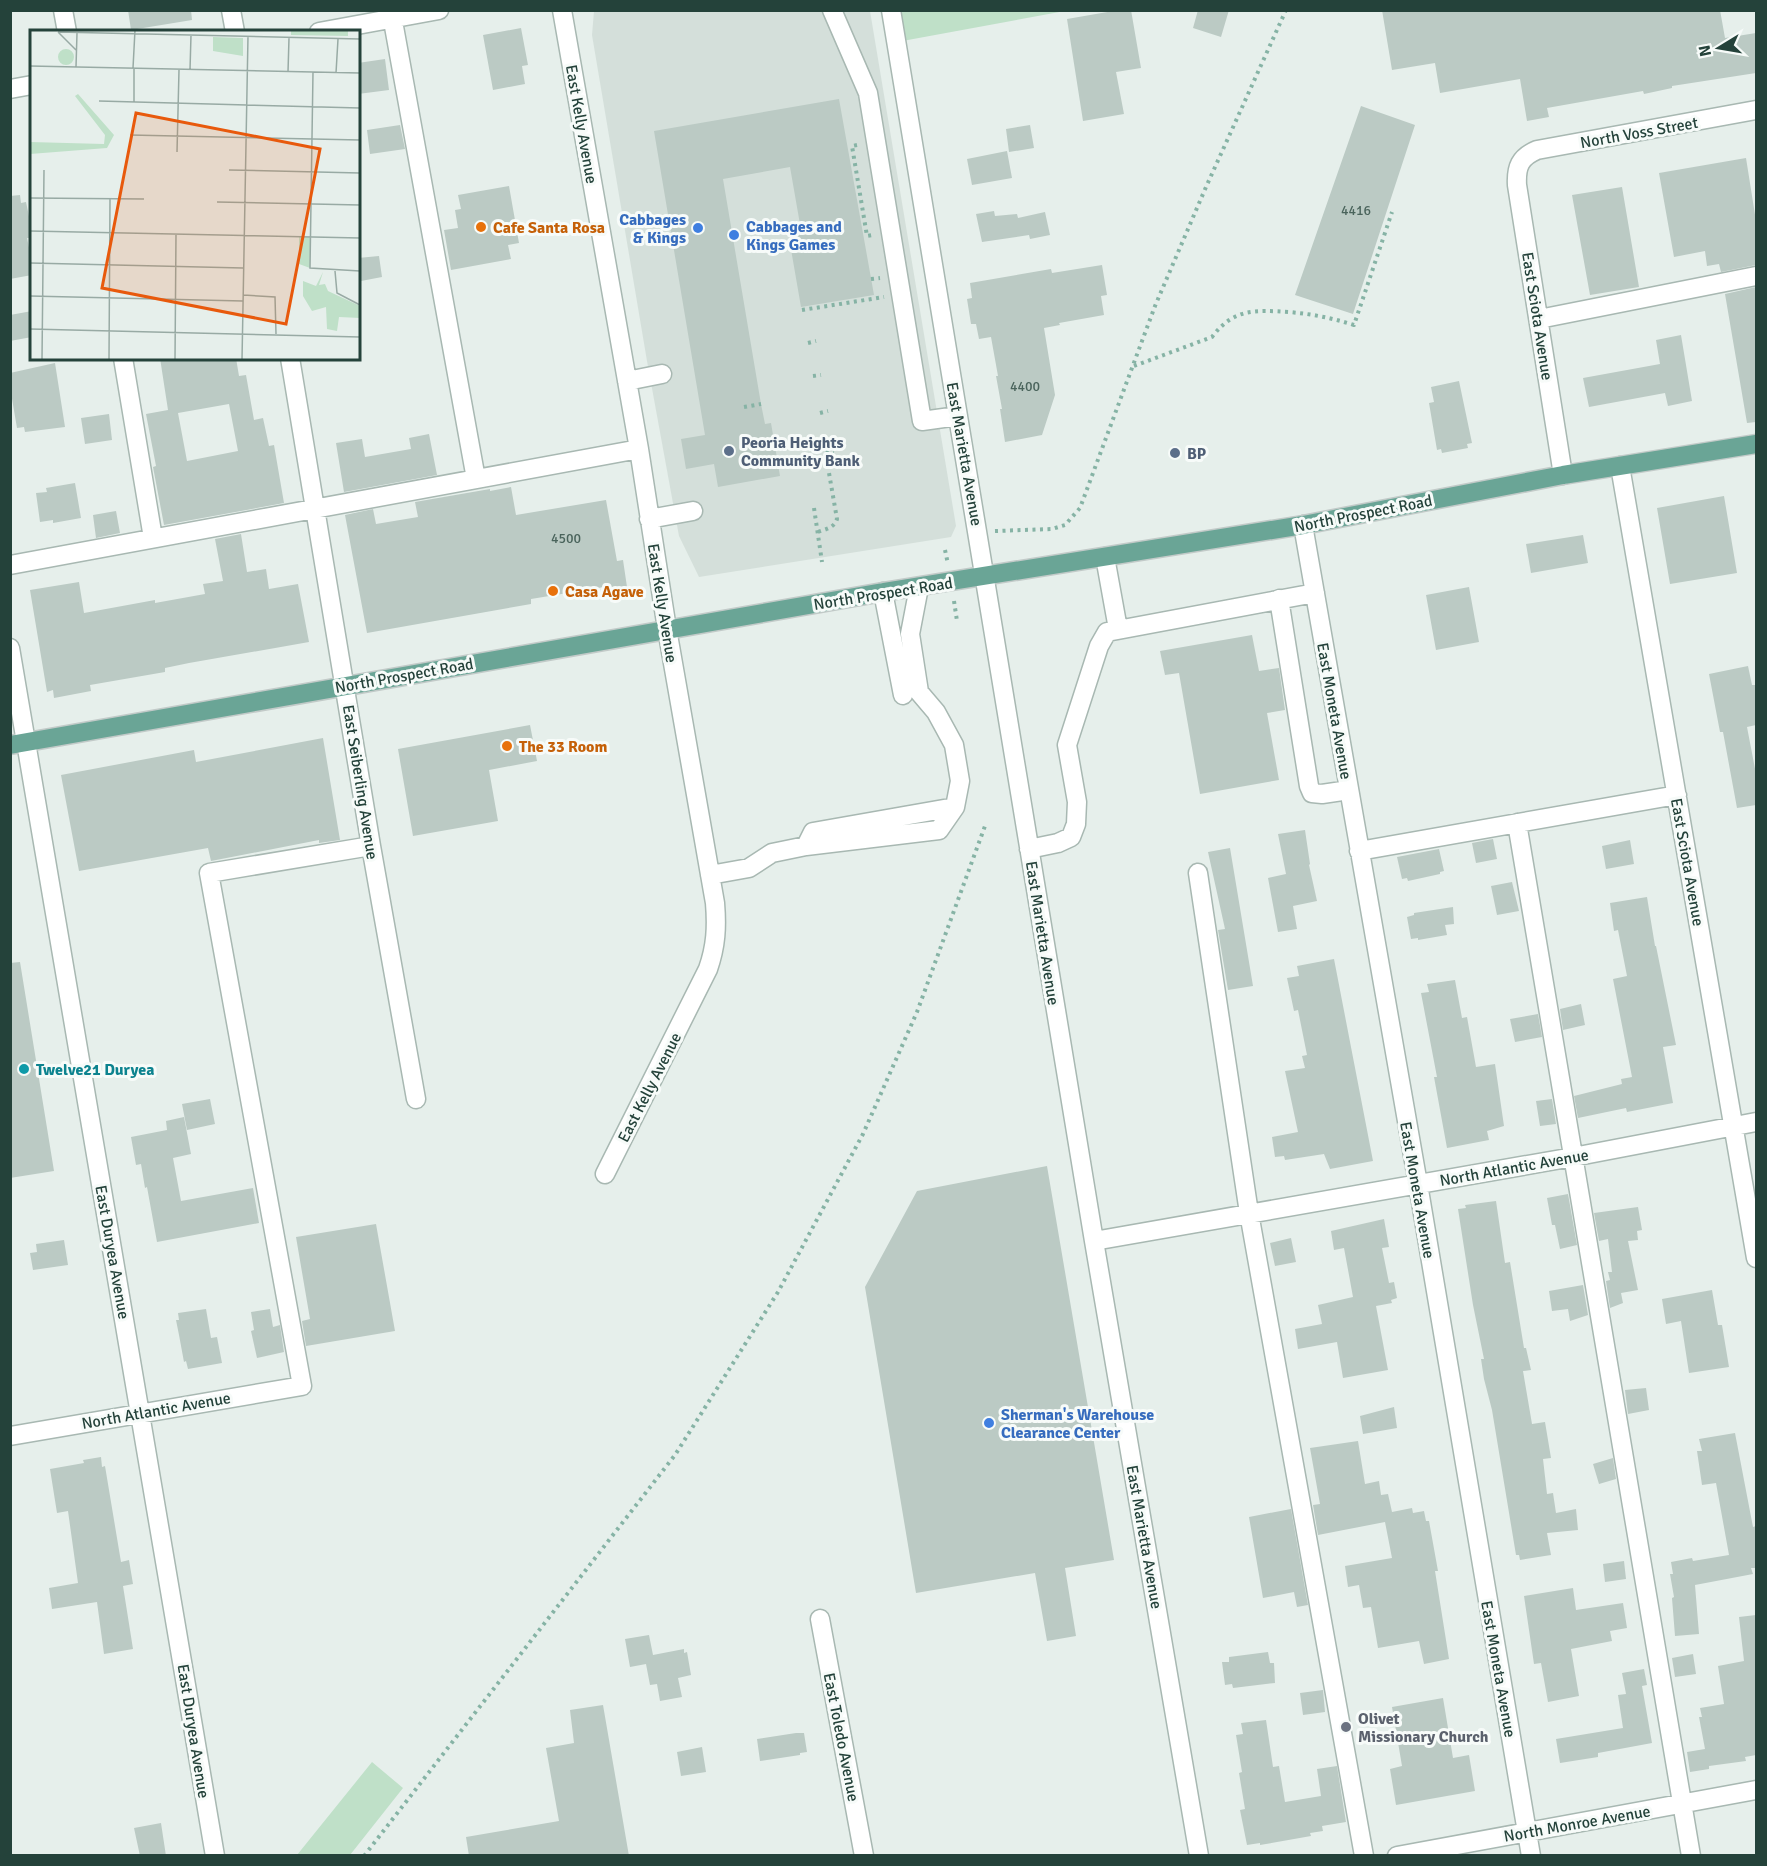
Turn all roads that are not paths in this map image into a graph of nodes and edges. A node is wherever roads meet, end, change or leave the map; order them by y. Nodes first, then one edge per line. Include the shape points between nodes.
1 (63, 10) edge
2 (231, 10) edge
3 (439, 10) edge
4 (562, 10) edge
5 (832, 10) edge
6 (891, 10) edge
7 (392, 14) edge
8 (67, 30) edge
9 (235, 30) edge
10 (327, 30) edge
11 (30, 85) edge
12 (10, 89) edge
13 (1756, 110) edge
14 (1522, 158) joint
15 (1756, 276) edge
16 (1539, 318) junction
17 (123, 360) edge
18 (290, 360) edge
19 (662, 374) dead end
20 (627, 381) junction
21 (958, 416) junction
22 (1756, 444) edge
23 (639, 449) junction
24 (1620, 466) junction
25 (1563, 475) junction
26 (476, 479) junction
27 (315, 507) junction
28 (693, 511) dead end
29 (649, 519) junction
30 (1303, 525) junction
31 (153, 538) junction
32 (1105, 556) junction
33 (10, 565) edge
34 (985, 576) junction
35 (919, 586) junction
36 (883, 592) junction
37 (1315, 593) junction
38 (1279, 599) junction
39 (667, 629) junction
40 (1118, 629) junction
41 (10, 648) edge
42 (345, 685) junction
43 (911, 693) junction
44 (19, 743) edge
45 (1349, 790) junction
46 (1677, 795) junction
47 (1517, 823) junction
48 (371, 846) junction
49 (1029, 849) junction
50 (1359, 850) junction
51 (1198, 873) dead end
52 (710, 875) junction
53 (416, 1099) dead end
54 (1756, 1122) edge
55 (1734, 1126) junction
56 (1574, 1157) junction
57 (605, 1174) dead end
58 (1418, 1184) junction
59 (1250, 1213) junction
60 (1094, 1241) junction
61 (1756, 1258) edge
62 (141, 1413) junction
63 (10, 1436) edge
64 (820, 1619) dead end
65 (1756, 1790) edge
66 (1682, 1804) junction
67 (1527, 1832) junction
68 (215, 1856) edge
69 (864, 1856) edge
70 (1199, 1856) edge
71 (1364, 1856) edge
72 (1397, 1856) edge
73 (1531, 1856) edge
74 (1691, 1856) edge

1 - 8 street
2 - 9 street
3 - 7 street
4 - 20 street, East Kelly Avenue
5 - 21 street via 868,93 922,422
6 - 21 street, East Marietta Avenue
7 - 10 street
7 - 26 street
11 - 12 street
13 - 14 street, North Voss Street via 1537,150
14 - 16 street, East Sciota Avenue via 1517,184
15 - 16 street
16 - 25 street, East Sciota Avenue
17 - 31 street
18 - 27 street, East Seiberling Avenue
19 - 20 street
20 - 23 street, East Kelly Avenue
21 - 34 street, East Marietta Avenue
22 - 24 main road, North Prospect Road
23 - 26 street
23 - 29 street, East Kelly Avenue
24 - 25 main road, North Prospect Road
24 - 46 street, East Sciota Avenue
25 - 30 main road, North Prospect Road
26 - 27 street
27 - 31 street
27 - 42 street, East Seiberling Avenue
28 - 29 street
29 - 39 street, East Kelly Avenue
30 - 32 main road, North Prospect Road
30 - 37 street, East Moneta Avenue
31 - 33 street
32 - 34 main road, North Prospect Road
32 - 40 street
34 - 35 main road, North Prospect Road
34 - 49 street, East Marietta Avenue
35 - 36 main road, North Prospect Road
35 - 43 street via 910,634
36 - 39 main road, North Prospect Road
36 - 43 street
37 - 38 street
37 - 45 street, East Moneta Avenue
38 - 40 street
38 - 45 street via 1309,786 1312,793 1322,794
39 - 42 main road, North Prospect Road
39 - 52 street, East Kelly Avenue
40 - 49 street via 1107,633 1099,646 1067,745 1077,824 1071,837
41 - 44 street, East Duryea Avenue
42 - 44 main road, North Prospect Road
42 - 48 street, East Seiberling Avenue
43 - 52 street via 936,712 954,744 960,781 955,807 939,830 806,846 772,853 749,868
44 - 62 street, East Duryea Avenue
45 - 50 street, East Moneta Avenue
46 - 47 street
46 - 55 street, East Sciota Avenue
47 - 50 street
47 - 56 street
48 - 53 street, East Seiberling Avenue
48 - 62 street, North Atlantic Avenue via 209,873 302,1386
49 - 60 street, East Marietta Avenue
50 - 58 street, East Moneta Avenue
51 - 59 street
52 - 57 street, East Kelly Avenue via 715,903 715,951
54 - 55 street, North Atlantic Avenue
55 - 56 street, North Atlantic Avenue
55 - 61 street, East Sciota Avenue
56 - 58 street, North Atlantic Avenue
56 - 66 street
58 - 59 street, North Atlantic Avenue
58 - 67 street, East Moneta Avenue
59 - 60 street, North Atlantic Avenue
59 - 71 street
60 - 70 street, East Marietta Avenue
62 - 63 street, North Atlantic Avenue
62 - 68 street, East Duryea Avenue
64 - 69 street, East Toledo Avenue
65 - 66 street, North Monroe Avenue
66 - 67 street, North Monroe Avenue
66 - 74 street
67 - 72 street, North Monroe Avenue
67 - 73 street, East Moneta Avenue

